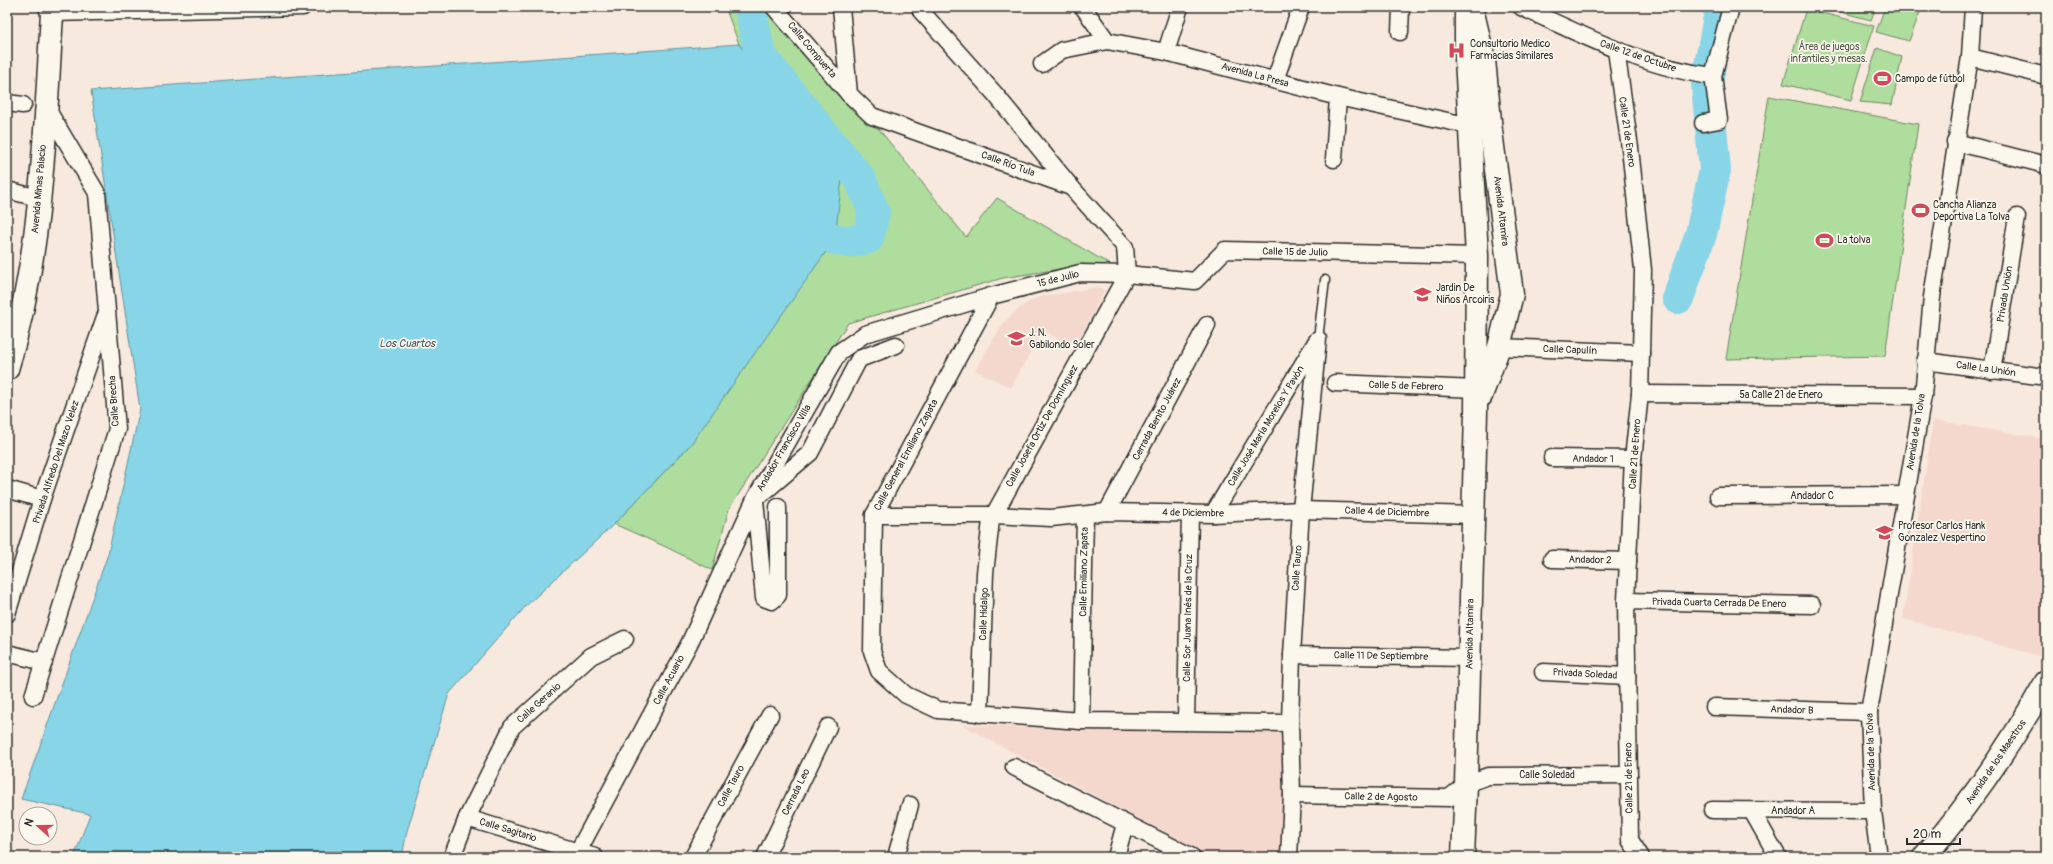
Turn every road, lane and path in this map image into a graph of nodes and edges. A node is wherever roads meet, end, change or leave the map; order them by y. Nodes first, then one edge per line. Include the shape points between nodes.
1 (304, 7) edge
2 (774, 7) edge
3 (841, 7) edge
4 (1083, 7) edge
5 (1180, 7) edge
6 (1301, 7) edge
7 (1401, 7) edge
8 (1466, 7) edge
9 (1472, 7) edge
10 (1521, 7) edge
11 (1731, 7) edge
12 (1973, 7) edge
13 (51, 10) edge
14 (922, 10) dead end
15 (1400, 32) dead end
16 (1107, 41) junction
17 (1616, 50) junction
18 (1166, 52) junction
19 (1970, 57) junction
20 (1042, 64) dead end
21 (1713, 76) junction
22 (2046, 76) edge
23 (1275, 80) junction
24 (849, 94) junction
25 (1338, 97) junction
26 (7, 103) edge
27 (23, 105) dead end
28 (46, 107) junction
29 (1703, 123) dead end
30 (1470, 126) junction
31 (1955, 142) junction
32 (1334, 158) dead end
33 (2046, 165) edge
34 (1071, 187) junction
35 (7, 190) edge
36 (38, 198) junction
37 (2017, 217) dead end
38 (1477, 256) junction
39 (1127, 274) junction
40 (1325, 280) dead end
41 (992, 296) junction
42 (107, 311) junction
43 (1207, 325) dead end
44 (1318, 339) junction
45 (896, 345) dead end
46 (1499, 347) junction
47 (1642, 353) junction
48 (1925, 361) junction
49 (8, 362) edge
50 (1992, 370) junction
51 (2046, 377) edge
52 (1336, 383) dead end
53 (1476, 389) junction
54 (1640, 394) junction
55 (1923, 396) junction
56 (1476, 412) junction
57 (1552, 458) dead end
58 (1633, 459) junction
59 (7, 489) edge
60 (1718, 496) dead end
61 (1906, 496) junction
62 (42, 499) junction
63 (755, 499) junction
64 (778, 507) dead end
65 (1301, 510) junction
66 (1107, 512) junction
67 (1190, 513) junction
68 (1213, 514) junction
69 (874, 515) junction
70 (993, 515) junction
71 (1085, 515) junction
72 (1473, 515) junction
73 (1552, 559) dead end
74 (1628, 561) junction
75 (12, 585) edge
76 (1626, 601) junction
77 (1812, 605) dead end
78 (7, 614) edge
79 (625, 639) dead end
80 (7, 653) edge
81 (1292, 654) junction
82 (1470, 658) junction
83 (44, 662) junction
84 (1543, 672) dead end
85 (1627, 676) junction
86 (2046, 682) edge
87 (33, 696) dead end
88 (1714, 707) dead end
89 (1869, 712) junction
90 (980, 714) junction
91 (770, 716) dead end
92 (1081, 721) junction
93 (1186, 722) junction
94 (1290, 723) junction
95 (828, 727) dead end
96 (1014, 767) dead end
97 (1629, 775) junction
98 (1466, 784) junction
99 (1292, 795) junction
100 (910, 805) dead end
101 (1712, 810) dead end
102 (1752, 811) junction
103 (1874, 811) junction
104 (468, 818) junction
105 (1125, 824) junction
106 (576, 854) edge
107 (452, 857) edge
108 (595, 857) edge
109 (693, 857) edge
110 (765, 857) edge
111 (896, 857) edge
112 (1116, 857) edge
113 (1192, 857) edge
114 (1290, 857) edge
115 (1463, 857) edge
116 (1640, 857) edge
117 (1778, 857) edge
118 (1879, 857) edge
119 (1924, 857) edge

1 - 13 street
2 - 24 street, Calle Compuerta
3 - 24 street
4 - 16 street
5 - 18 street
6 - 23 street
7 - 15 street
8 - 30 street, Avenida Altamira
9 - 46 street, Avenida Altamira via 1484,60 1512,294
10 - 17 street, Calle 12 de Octubre
11 - 21 street
12 - 19 street, Avenida de la Tolva
13 - 28 street, Avenida Minas Palacio
14 - 34 street
16 - 18 street, Avenida La Presa
16 - 20 street, Avenida La Presa via 1062,50
17 - 21 street, Calle 12 de Octubre via 1690,74
17 - 47 street, Calle 21 de Enero via 1643,270
18 - 23 street, Avenida La Presa
19 - 22 street
19 - 31 street, Avenida de la Tolva
21 - 29 street via 1719,120
23 - 25 street, Avenida La Presa
24 - 34 street, Calle Río Tula via 872,116
25 - 30 street, Avenida La Presa
25 - 32 street
26 - 27 street
28 - 36 street, Avenida Minas Palacio
28 - 42 street, Calle Brecha via 97,193
30 - 38 street, Avenida Altamira
31 - 33 street
31 - 48 street, Avenida de la Tolva
34 - 39 street, Calle Río Tula via 1125,247
35 - 36 street
36 - 49 street, Avenida Minas Palacio via 34,252
37 - 50 street, Privada Unión
38 - 39 street, Calle 15 de Julio via 1225,250 1195,281
38 - 53 street, Avenida Altamira
39 - 41 street, 15 de Julio via 1080,273
39 - 70 street, Calle Josefa Ortiz De Domínguez
40 - 44 lane, Calle Tauro
41 - 63 street, Andador Francisco Villa via 865,334 839,352
41 - 69 street, Calle General Emiliano Zapata
42 - 62 street, Privada Alfredo Del Mazo Velez
42 - 83 street, Calle Brecha via 117,428
43 - 66 street, Cerrada Benito Juárez
44 - 65 street, Calle Tauro
44 - 68 street, Calle José María Morelos Y Pavón
45 - 63 street, Andador Francisco Villa via 859,359 810,453
46 - 47 street, Calle Capulín
46 - 56 street, Avenida Altamira
47 - 54 street, Calle 21 de Enero
48 - 50 street, Calle La Unión
48 - 55 street, Avenida de la Tolva
50 - 51 street, Calle La Unión
52 - 53 street, Calle 5 de Febrero
53 - 56 street, Avenida Altamira
54 - 55 street, 5a Calle 21 de Enero
54 - 58 street, Calle 21 de Enero
55 - 61 street, Avenida de la Tolva
56 - 72 street, Avenida Altamira
57 - 58 street, Andador 1
58 - 74 street, Calle 21 de Enero
59 - 62 street
60 - 61 street, Andador C
61 - 89 street, Avenida de la Tolva
62 - 75 street, Privada Alfredo Del Mazo Velez
63 - 64 street via 764,598 772,601 778,595
63 - 106 street, Calle Acuario via 690,642
65 - 68 street, 4 de Diciembre
65 - 72 street, Calle 4 de Diciembre
65 - 81 street, Calle Tauro
66 - 67 street, 4 de Diciembre
66 - 71 street, 4 de Diciembre
67 - 68 street, 4 de Diciembre
67 - 93 street, Calle Sor Juana Inés de la Cruz
69 - 70 street, Calle Emiliano Zapata
69 - 90 street, Calle General Emiliano Zapata via 872,651 878,671 906,695 938,710
70 - 71 street, Calle Emiliano Zapata via 1051,518
70 - 90 street, Calle Hidalgo via 985,573
71 - 92 street, Calle Emiliano Zapata
72 - 82 street, Avenida Altamira
73 - 74 street, Andador 2
74 - 76 street, Calle 21 de Enero
75 - 78 street, Privada Alfredo Del Mazo Velez
76 - 77 street, Privada Cuarta Cerrada De Enero
76 - 85 street, Calle 21 de Enero
79 - 104 street, Calle Geranio via 592,656 512,727
80 - 83 street
81 - 82 street, Calle 11 De Septiembre
81 - 94 street, Calle Tauro
82 - 98 street, Avenida Altamira
83 - 87 street, Calle Brecha
84 - 85 street, Privada Soledad
85 - 97 street, Calle 21 de Enero
86 - 119 street, Avenida de los Maestros via 2018,731 1955,822
88 - 89 street, Andador B
89 - 103 street, Avenida de la Tolva
90 - 92 street, Calle General Emiliano Zapata
91 - 109 street, Calle Tauro
92 - 93 street, Calle General Emiliano Zapata
93 - 94 street, Calle General Emiliano Zapata
94 - 99 street, Calle Tauro
95 - 110 street, Cerrada Leo
96 - 105 street
97 - 98 street, Calle Soledad via 1488,776
97 - 116 street, Calle 21 de Enero via 1630,840
98 - 99 street, Calle 2 de Agosto via 1449,798
98 - 115 street, Avenida Altamira
99 - 114 street, Calle Tauro
100 - 111 street
101 - 102 street, Andador A
102 - 103 street, Andador A
102 - 117 street
103 - 118 street, Avenida de la Tolva
104 - 106 street, Calle Sagitario
104 - 107 street, Calle Geranio
105 - 112 street
105 - 113 street
106 - 108 street, Calle Sagitario

